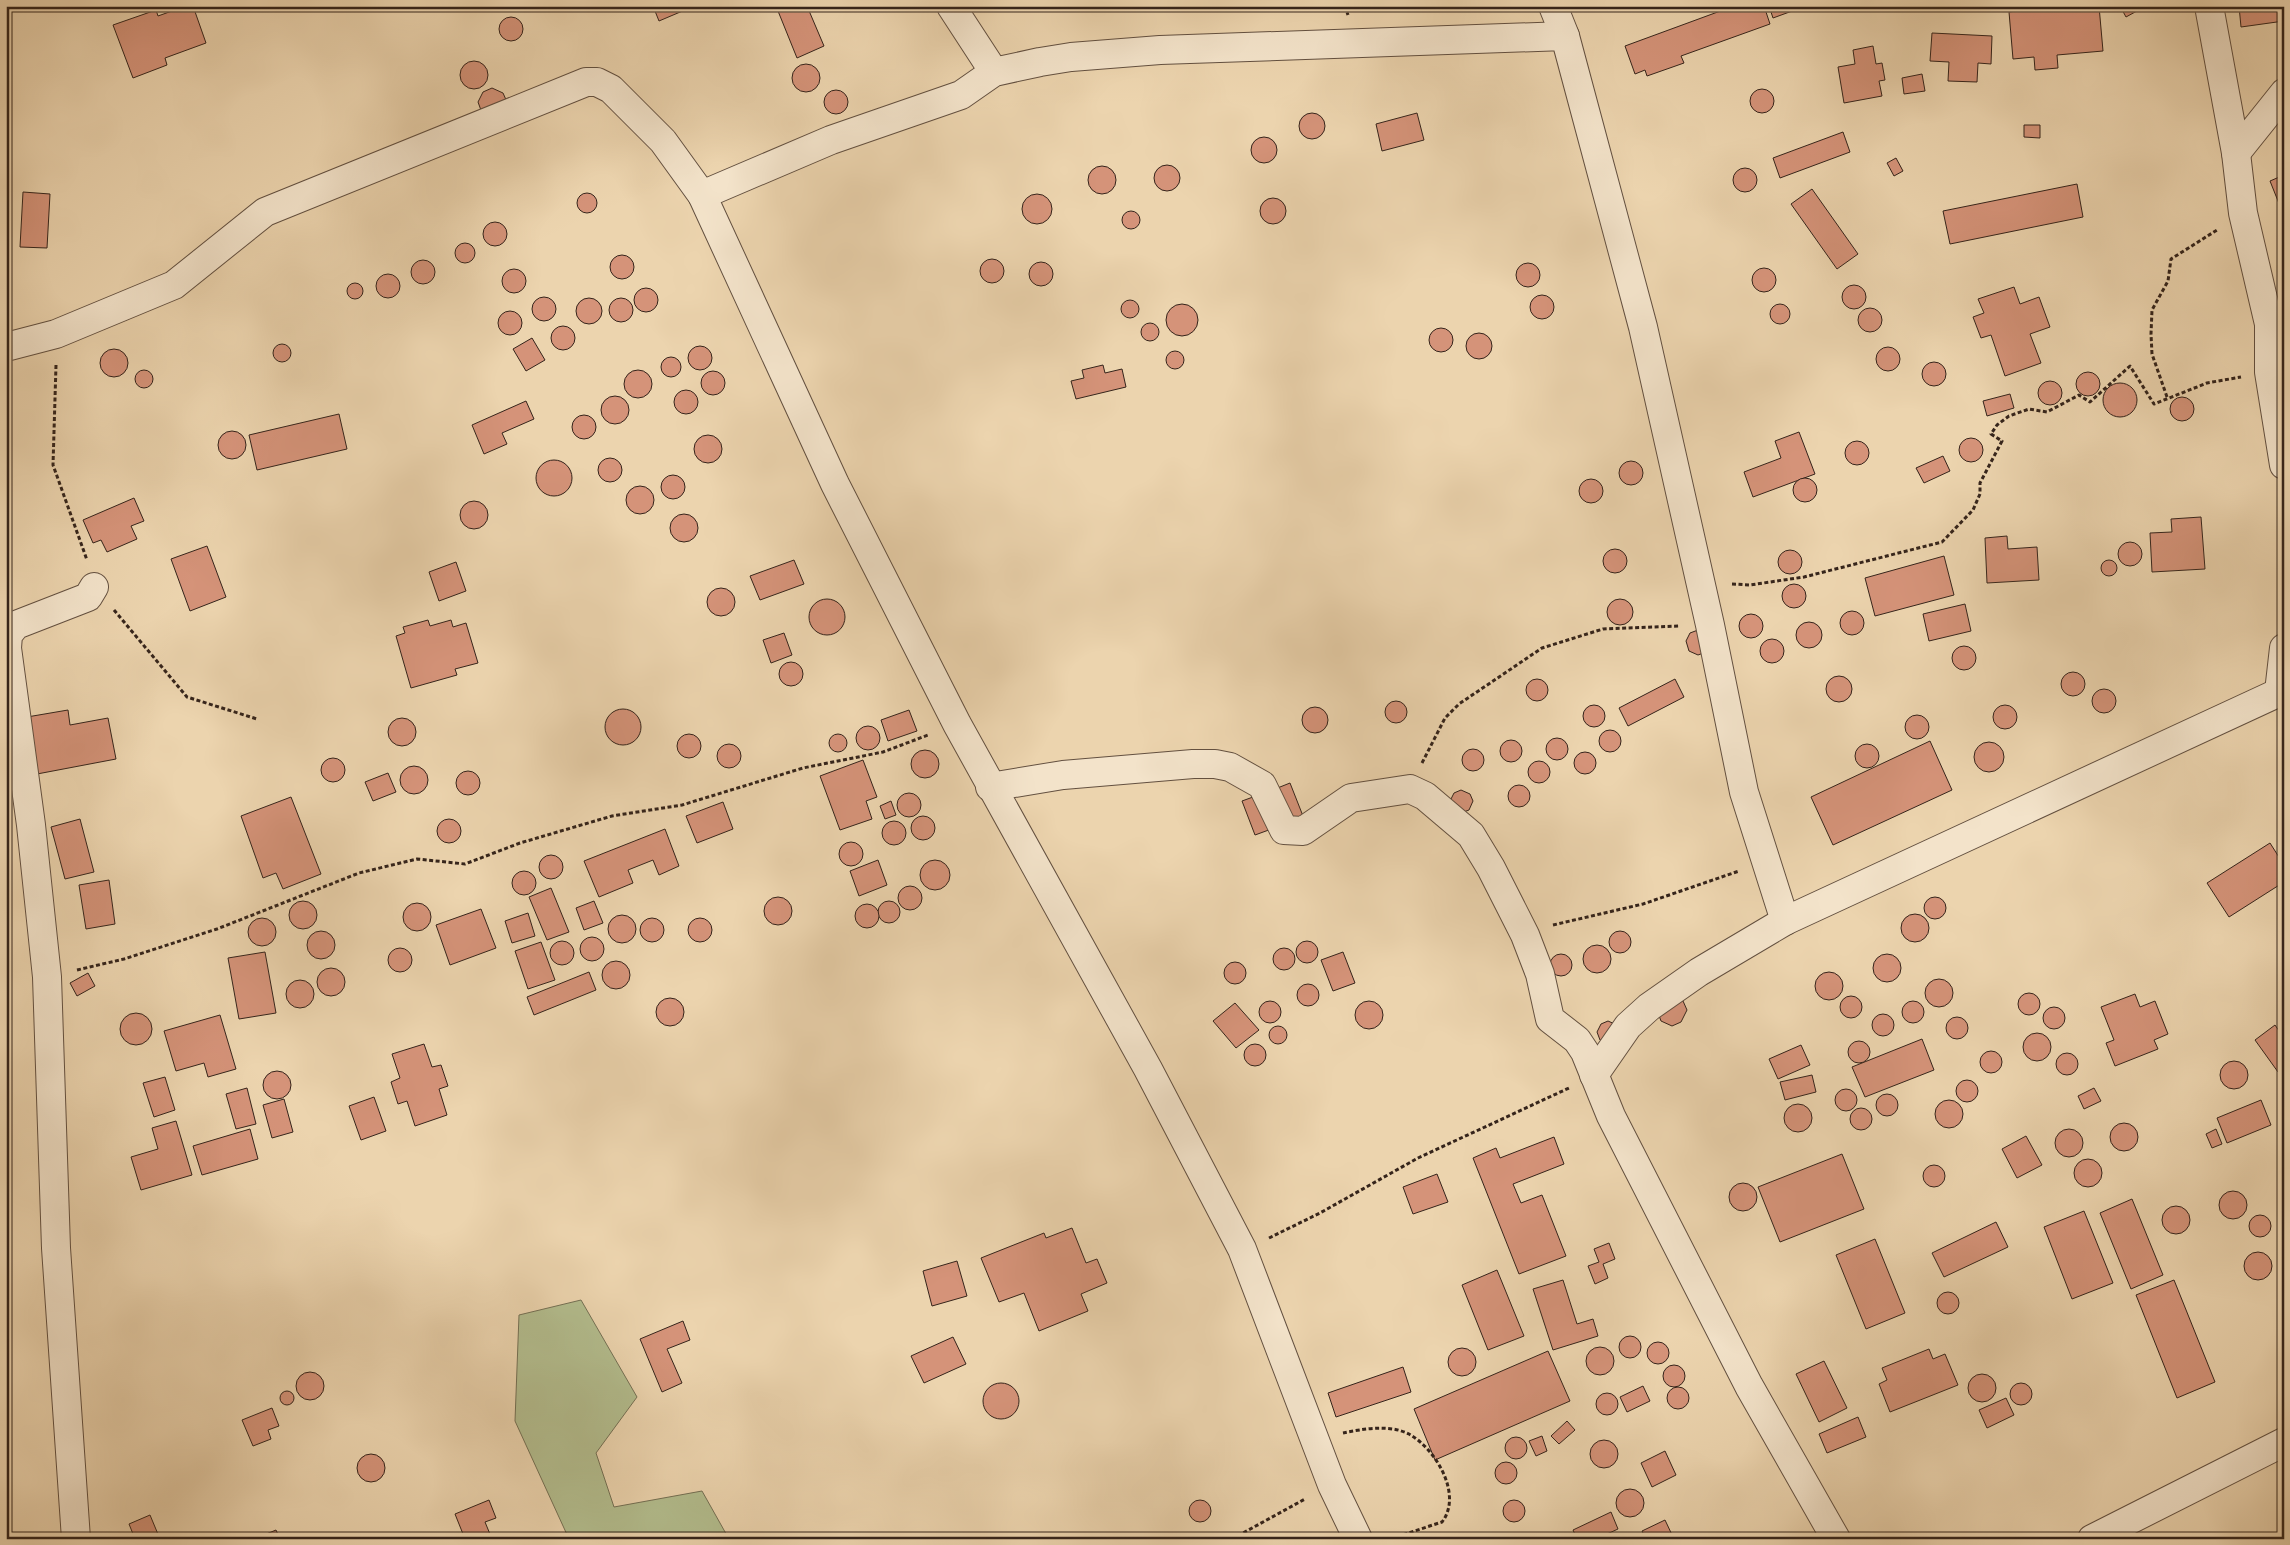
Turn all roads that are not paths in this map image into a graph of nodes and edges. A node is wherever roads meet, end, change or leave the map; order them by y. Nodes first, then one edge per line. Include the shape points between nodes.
1 (951, 6) edge
2 (1553, 6) edge
3 (2209, 6) edge
4 (1565, 36) junction
5 (994, 72) junction
6 (2284, 93) edge
7 (2236, 153) junction
8 (702, 195) junction
9 (6, 347) edge
10 (2284, 465) edge
11 (94, 587) road end
12 (2284, 648) edge
13 (2281, 691) edge
14 (990, 787) junction
15 (1785, 921) junction
16 (1594, 1075) junction
17 (2284, 1442) edge
18 (76, 1539) edge
19 (1358, 1539) edge
20 (1836, 1539) edge
21 (2092, 1539) edge

1 - 5 street
2 - 4 street
3 - 7 street
4 - 5 street via 1160,50 1071,57
4 - 15 street via 1643,328 1744,792
5 - 8 street via 961,94 831,140
6 - 7 street
7 - 10 street via 2243,213 2269,324 2269,372
8 - 9 street via 663,141 611,89 597,82 586,82 265,212 174,285 56,334
8 - 14 street via 835,484
11 - 18 street via 88,597 16,625 8,635 7,648 47,977 56,1248
12 - 13 street
13 - 15 street
14 - 16 street via 1063,775 1215,764 1230,767 1262,784 1284,830 1303,831 1351,798 1410,790 1425,796 1471,835 1491,868 1525,935 1540,974 1548,1014 1553,1023 1577,1040
14 - 19 street via 1148,1069 1242,1249 1314,1439
15 - 16 street via 1699,972 1648,1007 1628,1026
16 - 20 street via 1611,1116 1749,1386
17 - 21 street

